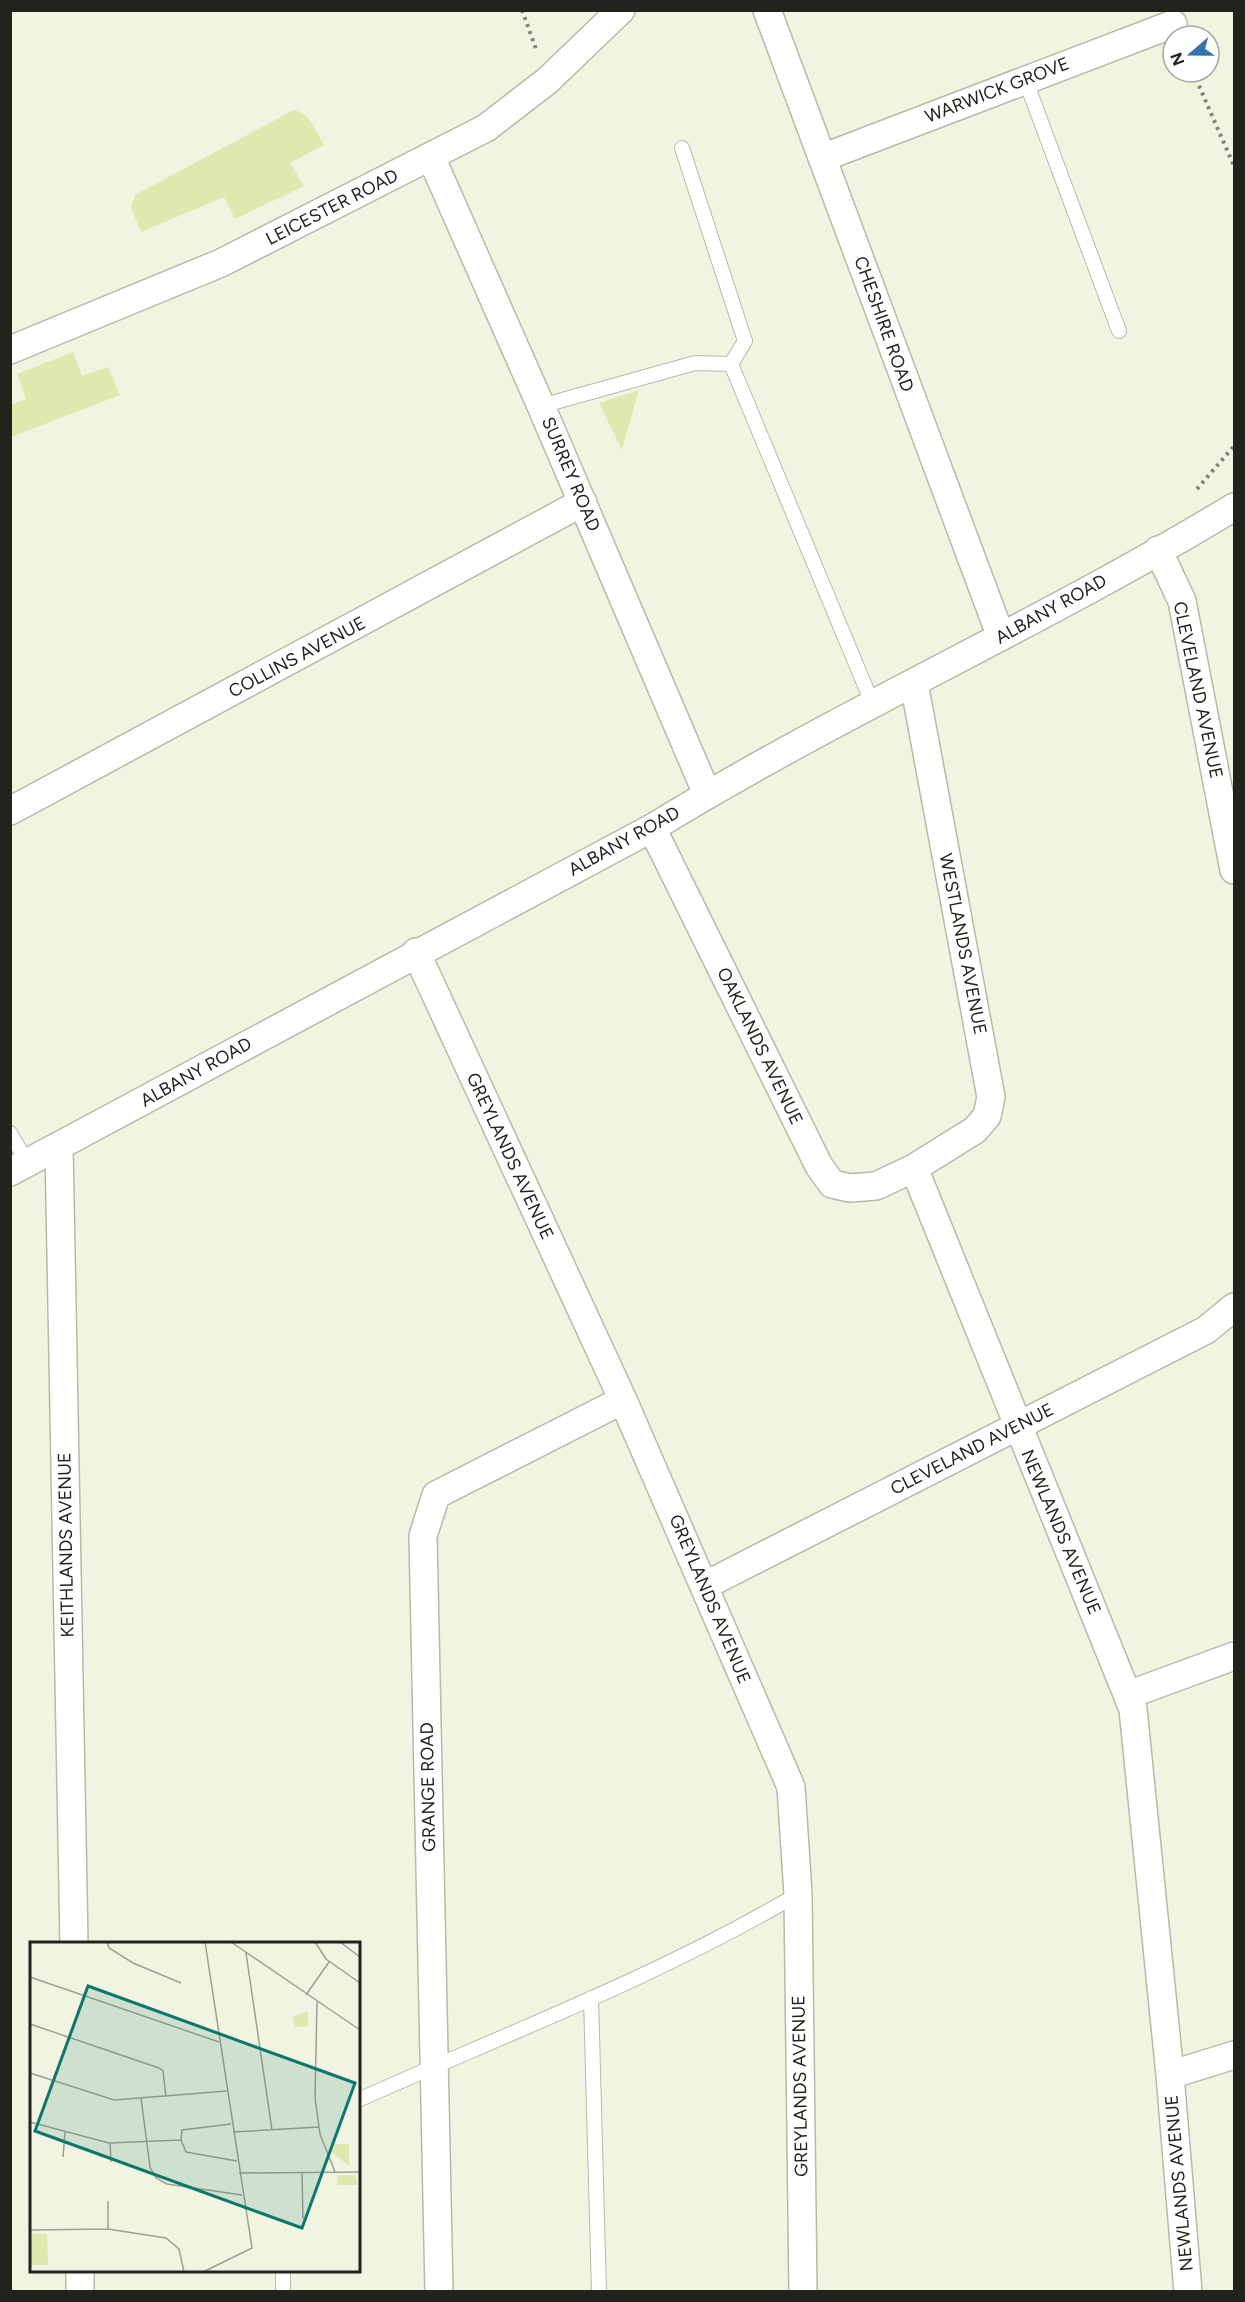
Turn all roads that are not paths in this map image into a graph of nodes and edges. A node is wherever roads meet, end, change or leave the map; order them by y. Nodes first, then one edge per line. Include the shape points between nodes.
1 (621, 10) edge
2 (767, 10) edge
3 (1161, 28) edge
4 (1026, 79) junction
5 (682, 148) dead end
6 (431, 157) junction
7 (822, 158) junction
8 (1119, 331) dead end
9 (10, 350) edge
10 (731, 364) junction
11 (542, 406) junction
12 (583, 502) junction
13 (1234, 507) edge
14 (1158, 550) junction
15 (1001, 637) junction
16 (914, 683) junction
17 (873, 705) junction
18 (707, 794) junction
19 (10, 811) edge
20 (652, 828) junction
21 (1234, 870) edge
22 (416, 952) junction
23 (10, 1133) edge
24 (59, 1146) junction
25 (19, 1167) edge
26 (914, 1168) junction
27 (1234, 1306) edge
28 (623, 1400) junction
29 (1017, 1426) junction
30 (704, 1586) junction
31 (1234, 1656) edge
32 (1128, 1695) junction
33 (798, 1894) junction
34 (74, 1942) edge
35 (591, 1998) junction
36 (1234, 2055) edge
37 (435, 2066) junction
38 (1170, 2075) junction
39 (360, 2099) edge
40 (80, 2272) edge
41 (283, 2272) edge
42 (80, 2292) edge
43 (283, 2292) edge
44 (439, 2292) edge
45 (599, 2292) edge
46 (803, 2292) edge
47 (1188, 2292) edge

1 - 6 street, LEICESTER ROAD via 547,81 486,128
2 - 7 street, CHESHIRE ROAD
3 - 4 street, WARWICK GROVE
4 - 7 street, WARWICK GROVE
4 - 8 lane
5 - 10 lane via 745,341
6 - 9 street, LEICESTER ROAD via 221,263
6 - 11 street, SURREY ROAD
7 - 15 street, CHESHIRE ROAD
10 - 11 lane via 695,363
10 - 17 lane
11 - 12 street, SURREY ROAD
12 - 18 street, SURREY ROAD
12 - 19 street, COLLINS AVENUE
13 - 14 street, ALBANY ROAD
14 - 15 street, ALBANY ROAD
14 - 21 street, CLEVELAND AVENUE via 1182,601
15 - 16 street, ALBANY ROAD
16 - 17 street, ALBANY ROAD
16 - 26 street, WESTLANDS AVENUE via 991,1097 987,1116 975,1130
17 - 18 street, ALBANY ROAD
18 - 20 street, ALBANY ROAD
20 - 22 street, ALBANY ROAD
20 - 26 street, OAKLANDS AVENUE via 832,1184 850,1188 876,1186
22 - 24 street, ALBANY ROAD
22 - 28 street, GREYLANDS AVENUE
23 - 25 lane
24 - 25 street, ALBANY ROAD
24 - 34 street, KEITHLANDS AVENUE
26 - 29 street, NEWLANDS AVENUE
27 - 29 street, CLEVELAND AVENUE via 1206,1330
28 - 30 street, GREYLANDS AVENUE
28 - 37 street, GRANGE ROAD via 436,1495 423,1536
29 - 30 street, CLEVELAND AVENUE
29 - 32 street, NEWLANDS AVENUE
30 - 33 street, GREYLANDS AVENUE via 791,1788
31 - 32 street
32 - 38 street, NEWLANDS AVENUE via 1133,1708
33 - 35 lane via 761,1916
33 - 46 street, GREYLANDS AVENUE
35 - 37 lane
35 - 45 lane
36 - 38 street, NEWLANDS AVENUE
37 - 39 lane
37 - 44 street, GRANGE ROAD
38 - 47 street, NEWLANDS AVENUE
40 - 42 street
41 - 43 lane

